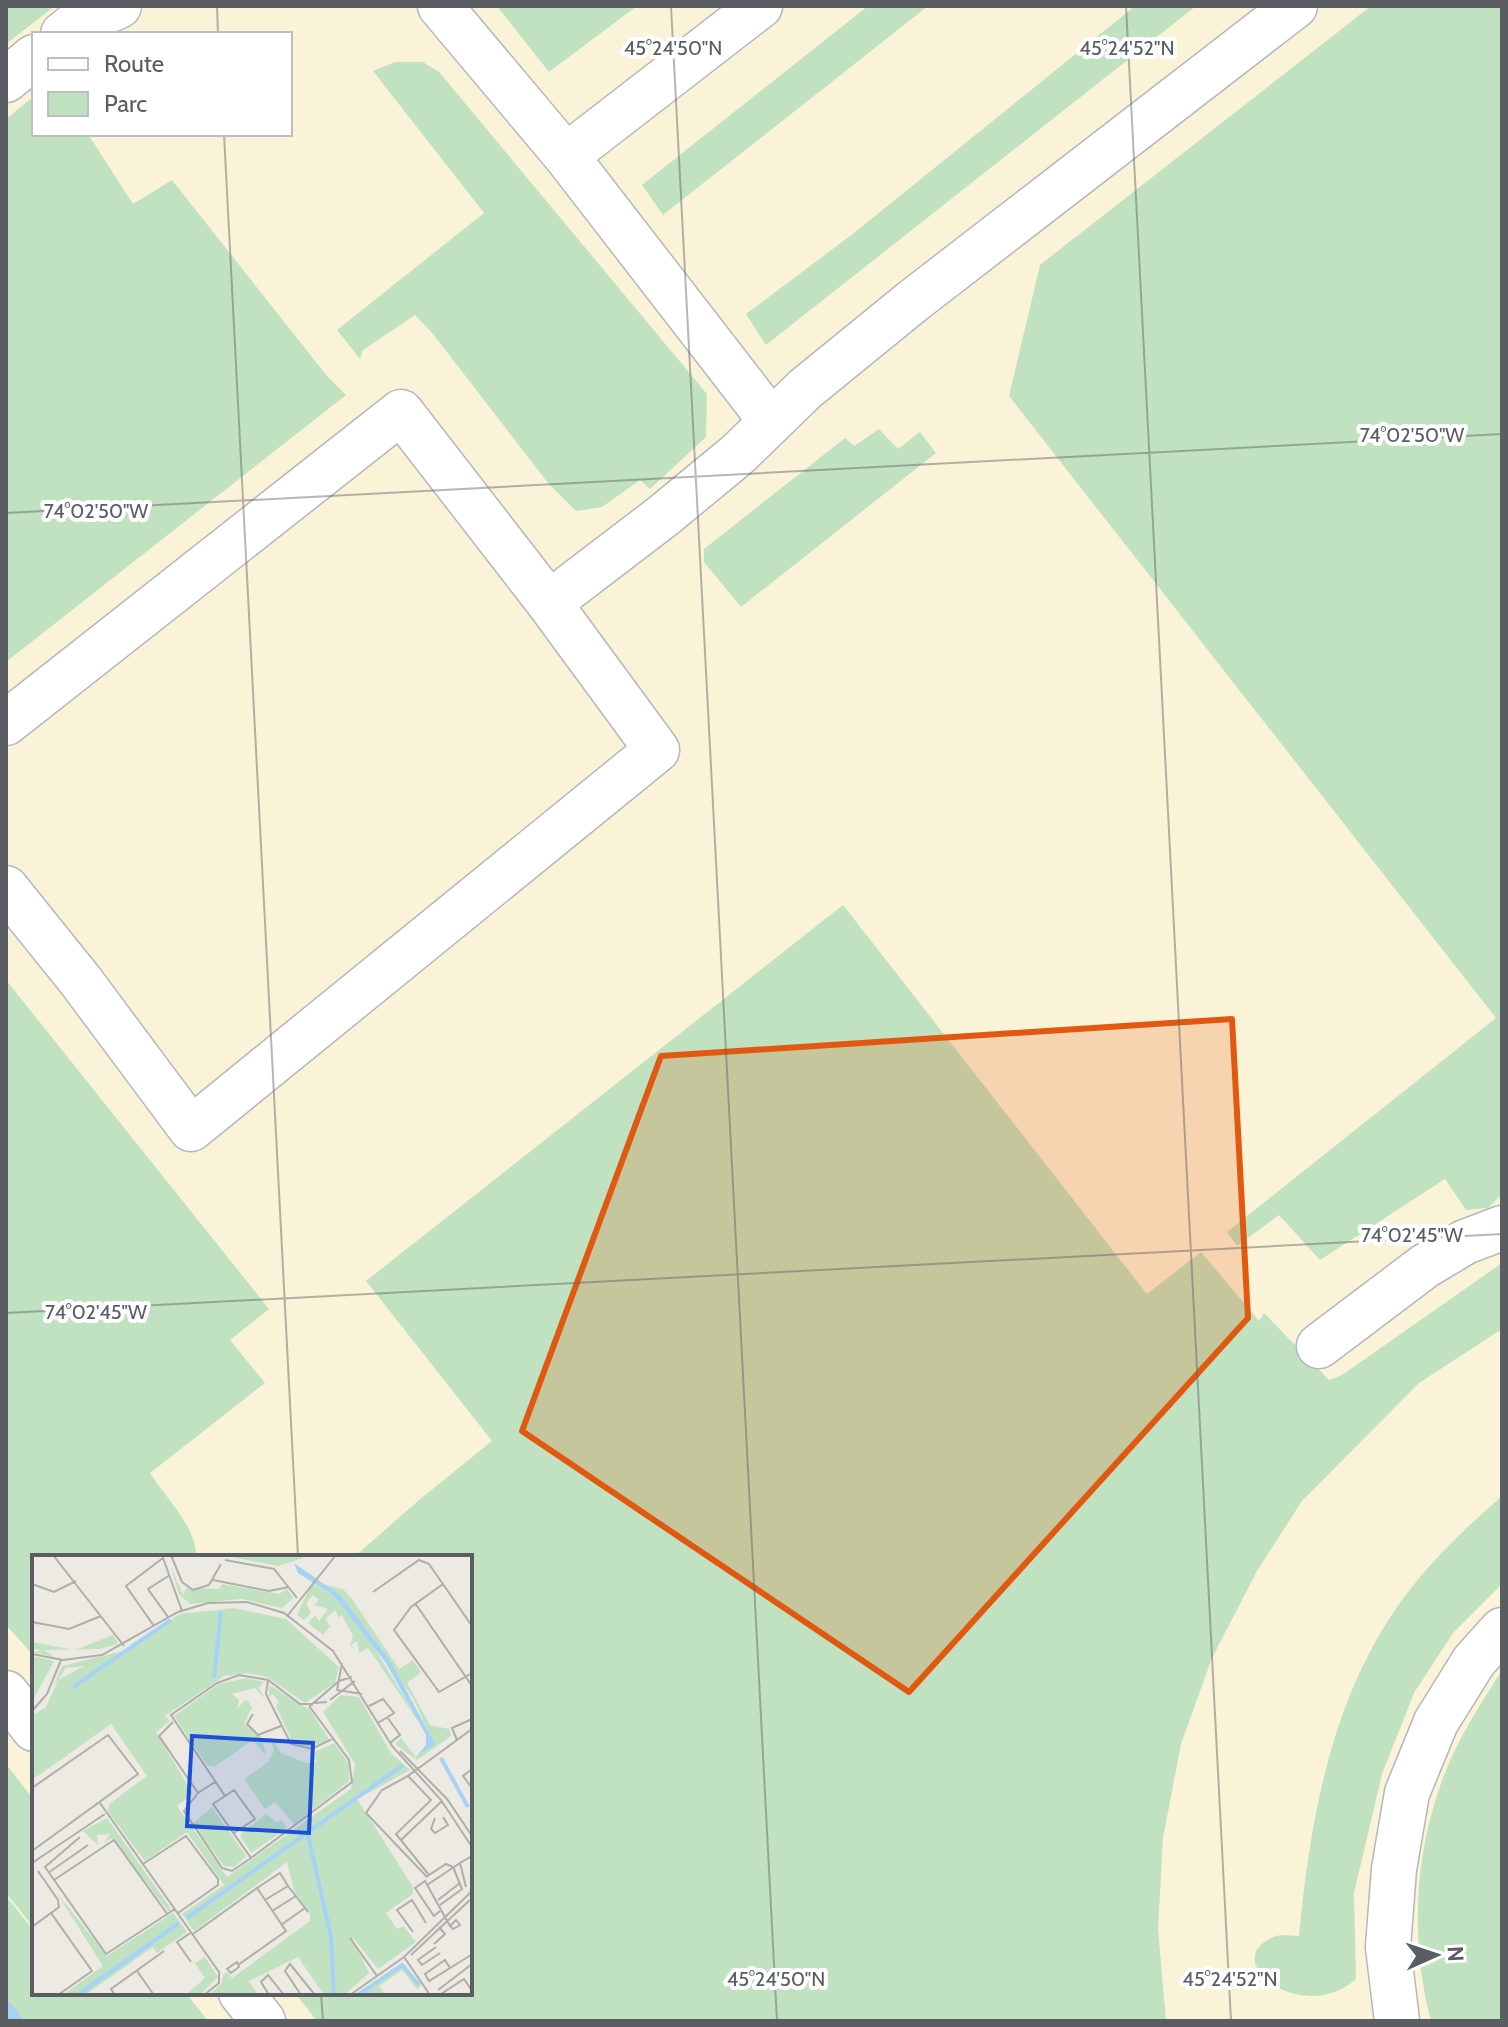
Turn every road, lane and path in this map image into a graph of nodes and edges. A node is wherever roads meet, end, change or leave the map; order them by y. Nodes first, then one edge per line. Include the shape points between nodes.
1 (119, 6) edge
2 (440, 6) edge
3 (760, 6) edge
4 (1295, 6) edge
5 (66, 32) edge
6 (32, 59) edge
7 (6, 80) edge
8 (566, 156) junction
9 (771, 421) junction
10 (549, 603) junction
11 (6, 723) edge
12 (6, 888) edge
13 (1502, 1228) edge
14 (1319, 1346) dead end
15 (1502, 1630) edge
16 (6, 1693) edge
17 (32, 1726) edge
18 (243, 1995) edge
19 (263, 2021) edge
20 (1397, 2021) edge

1 - 5 lane
2 - 8 lane
3 - 8 lane
4 - 9 lane via 913,301
6 - 7 lane
8 - 9 lane
9 - 10 lane via 663,516
10 - 11 lane via 401,412
10 - 12 lane via 657,750 191,1129
13 - 14 lane via 1425,1266
15 - 20 lane via 1474,1661 1436,1722 1407,1793 1388,1947
16 - 17 lane
18 - 19 lane

